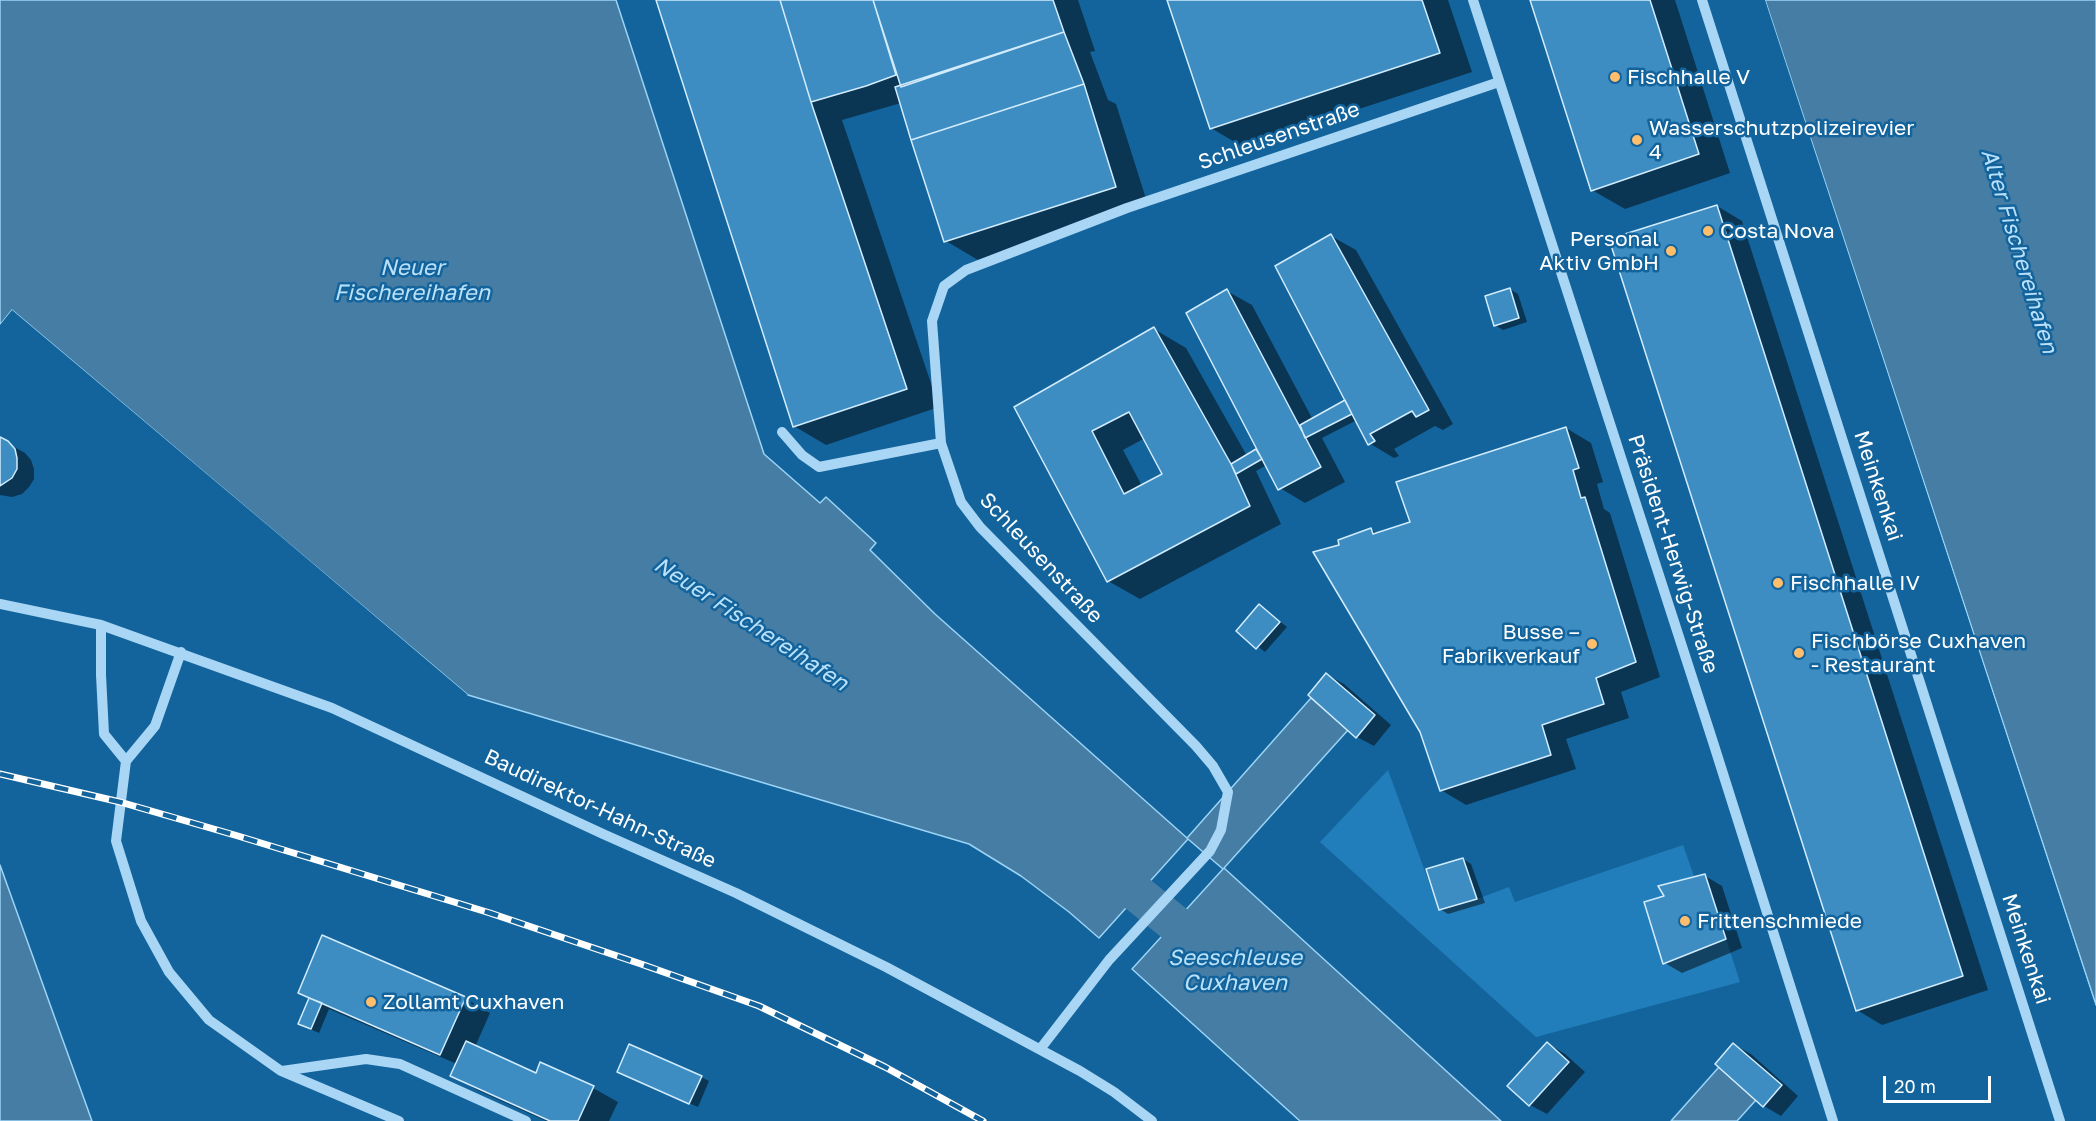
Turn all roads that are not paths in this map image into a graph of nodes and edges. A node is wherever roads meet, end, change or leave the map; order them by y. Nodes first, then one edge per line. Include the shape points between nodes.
1 (1473, 0) edge
2 (1702, 0) edge
3 (1499, 82) junction
4 (782, 432) dead end
5 (940, 443) junction
6 (0, 604) edge
7 (101, 625) junction
8 (181, 652) junction
9 (126, 761) junction
10 (1041, 1048) junction
11 (281, 1071) junction
12 (399, 1121) edge
13 (526, 1121) edge
14 (1152, 1121) edge
15 (1833, 1121) edge
16 (2060, 1121) edge

1 - 3 street, Präsident-Herwig-Straße
2 - 16 street, Meinkenkai
3 - 5 street, Schleusenstraße via 1127,208 966,270 944,286 932,321
3 - 15 street, Präsident-Herwig-Straße
4 - 5 street via 819,467
5 - 10 street, Schleusenstraße via 961,502 980,527 1196,746 1228,792 1221,830 1210,851 1109,960
6 - 7 street, Baudirektor-Hahn-Straße
7 - 8 street, Baudirektor-Hahn-Straße
7 - 9 street via 104,734
8 - 9 street via 155,726
8 - 10 street, Baudirektor-Hahn-Straße via 332,708 736,893
9 - 11 street via 116,841 141,921 169,972 209,1020
10 - 14 street, Baudirektor-Hahn-Straße via 1114,1092
11 - 12 street
11 - 13 street via 366,1059 400,1064

